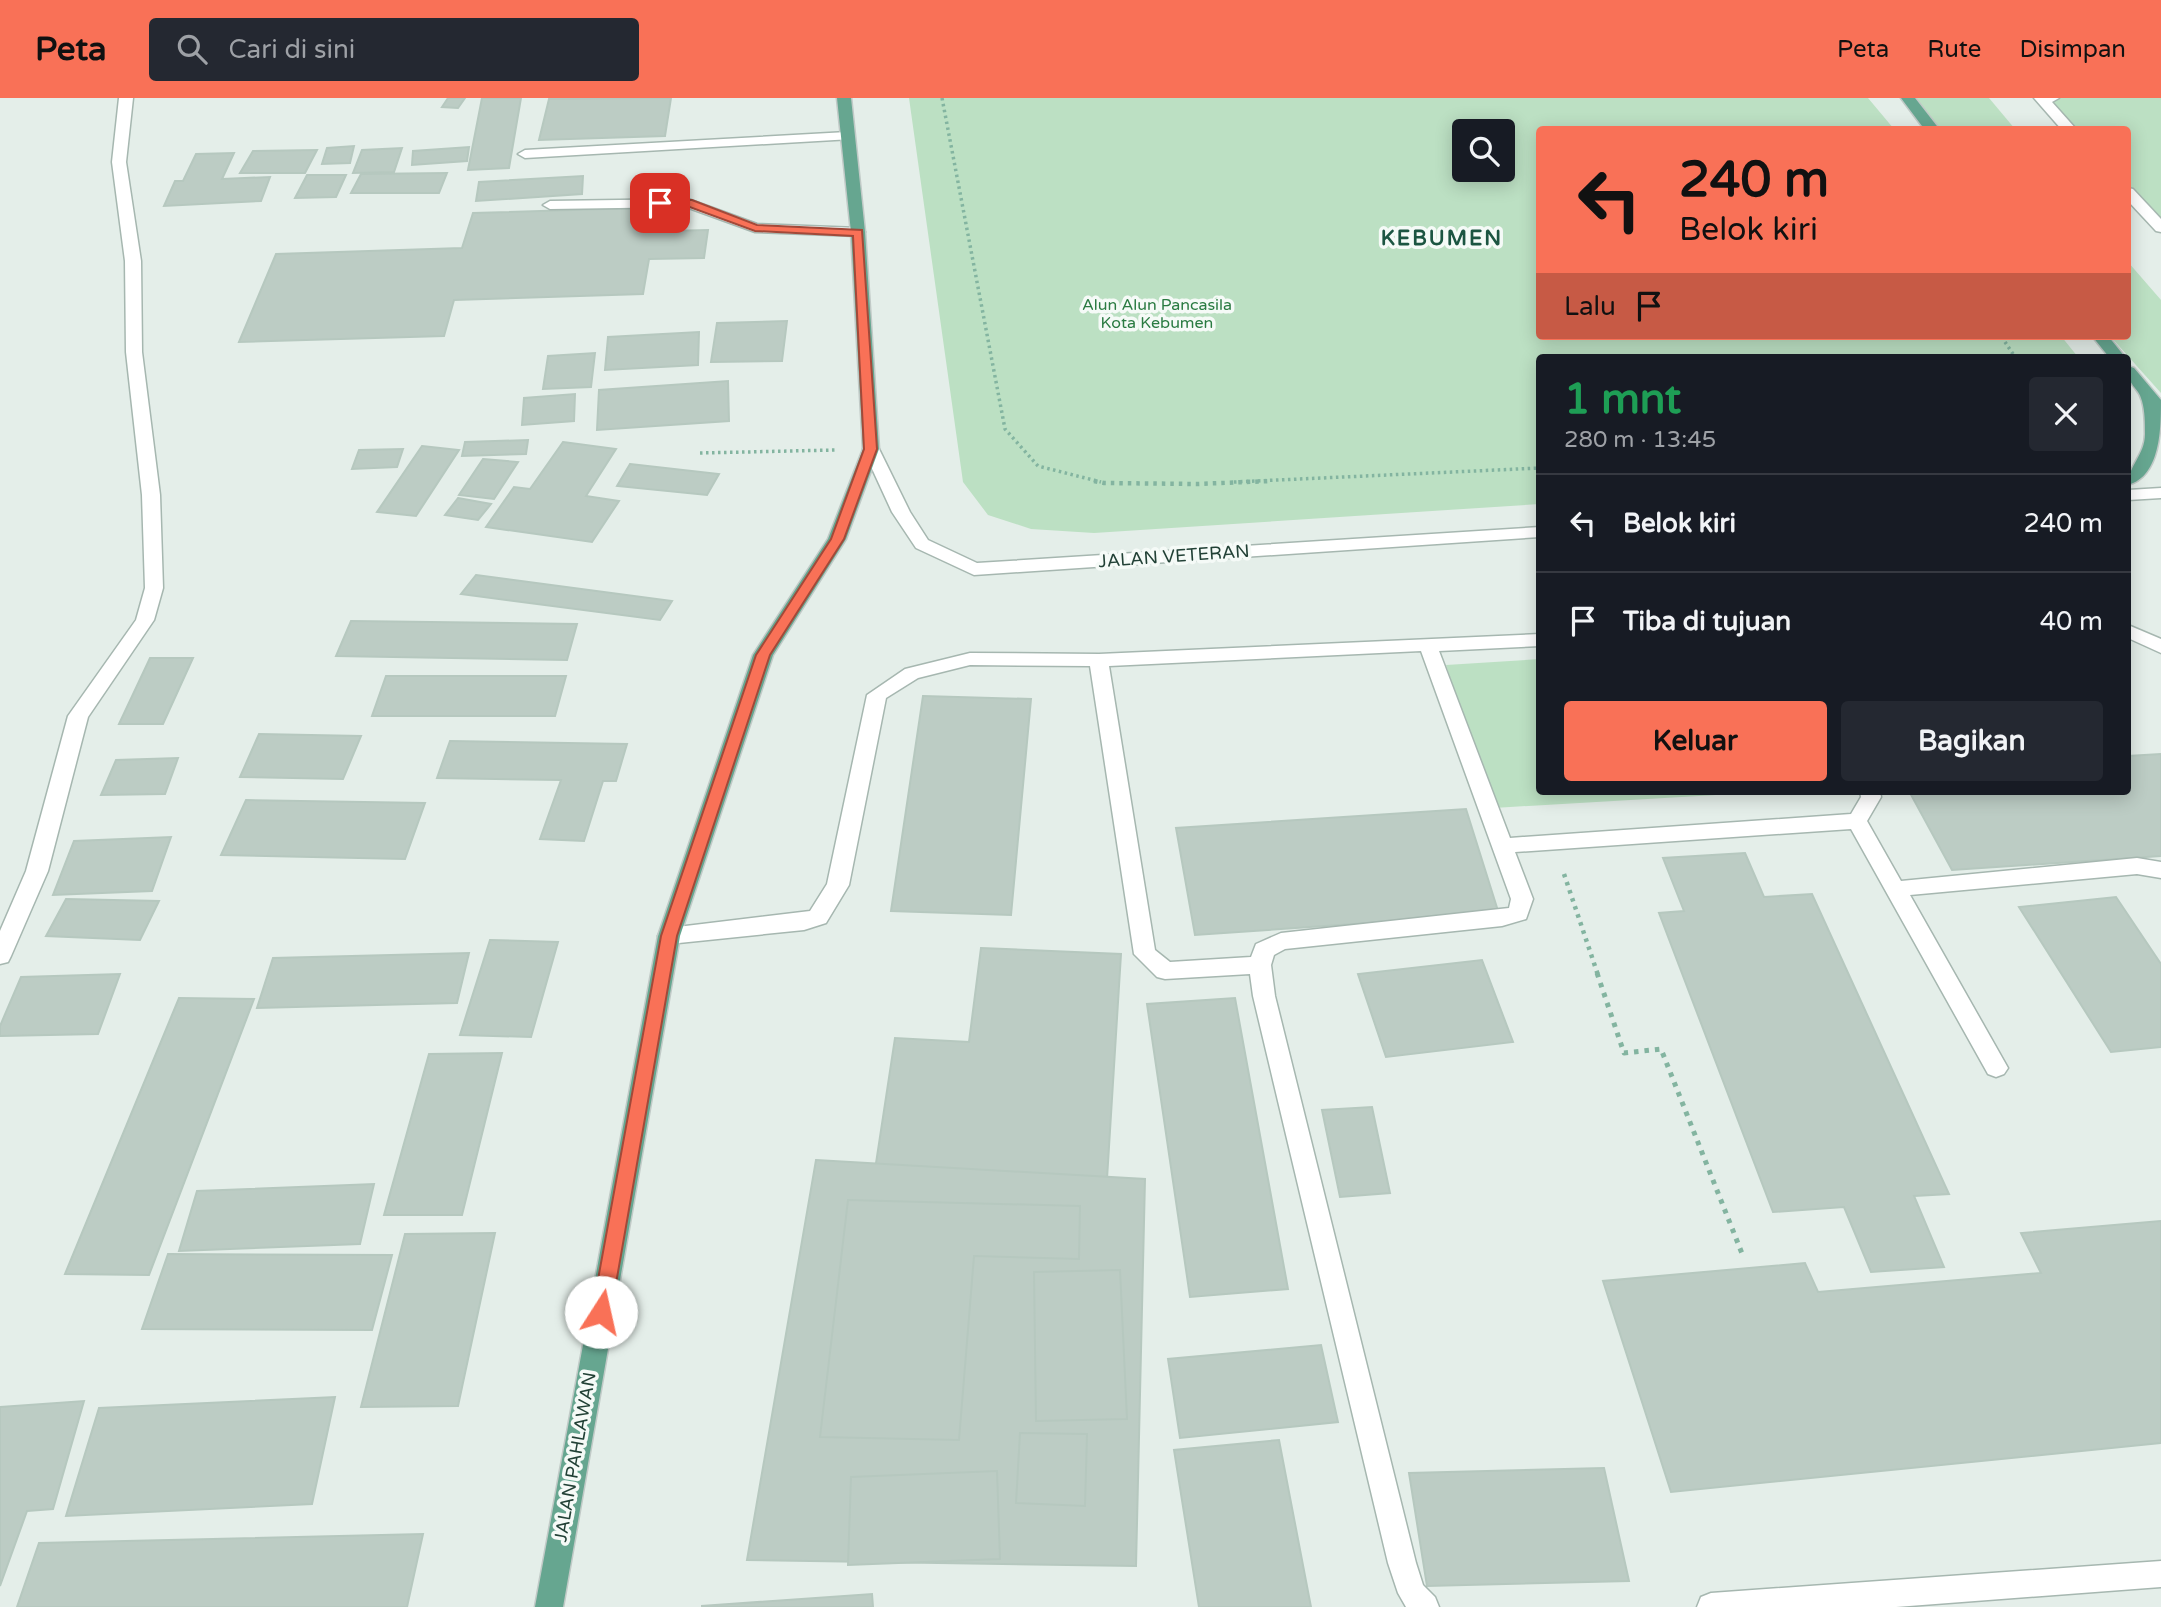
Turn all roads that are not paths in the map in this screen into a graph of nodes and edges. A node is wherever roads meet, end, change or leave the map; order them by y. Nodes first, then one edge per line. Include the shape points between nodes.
1 (126, 98) edge
2 (844, 98) edge
3 (1908, 98) edge
4 (2052, 98) edge
5 (1930, 126) edge
6 (2066, 126) edge
7 (847, 136) junction
8 (525, 153) dead end
9 (2131, 195) edge
10 (550, 205) dead end
11 (2161, 228) edge
12 (858, 232) junction
13 (2103, 340) edge
14 (2115, 354) edge
15 (2131, 375) edge
16 (2155, 405) edge
17 (871, 449) junction
18 (2131, 479) edge
19 (2161, 493) edge
20 (2131, 495) edge
21 (1536, 532) edge
22 (2131, 632) edge
23 (1536, 640) edge
24 (1428, 646) junction
25 (2161, 647) edge
26 (1099, 660) junction
27 (1871, 795) edge
28 (1857, 821) junction
29 (1502, 846) junction
30 (2161, 870) edge
31 (1895, 889) junction
32 (669, 936) junction
33 (0, 956) edge
34 (1260, 965) junction
35 (1996, 1068) dead end
36 (2161, 1574) edge
37 (549, 1607) edge
38 (1425, 1607) edge
39 (1711, 1607) edge

1 - 33 street via 119,162 133,261 134,352 151,495 154,588 145,620 78,716 37,871
2 - 7 main road, JALAN PAHLAWAN
3 - 5 main road
4 - 6 street via 2042,99
7 - 8 street
7 - 12 main road, JALAN PAHLAWAN
9 - 11 street
10 - 12 street via 688,203 755,228
12 - 17 main road, JALAN PAHLAWAN
13 - 14 main road
15 - 16 main road
16 - 18 main road via 2154,450 2145,467
17 - 21 street, JALAN VETERAN via 922,544 974,569
17 - 32 main road, JALAN PAHLAWAN via 837,539 763,655
19 - 20 street
22 - 25 street
23 - 24 street
24 - 26 street
24 - 29 street
26 - 32 street via 970,659 912,673 877,695 838,885 818,918
26 - 34 street via 1144,954 1165,971
27 - 28 street
28 - 29 street
28 - 31 street
29 - 34 street via 1522,899 1518,912 1502,918 1281,941 1264,950
30 - 31 street via 2137,866
31 - 35 street
32 - 37 main road, JALAN PAHLAWAN
34 - 38 street via 1402,1563 1412,1593
36 - 39 street

